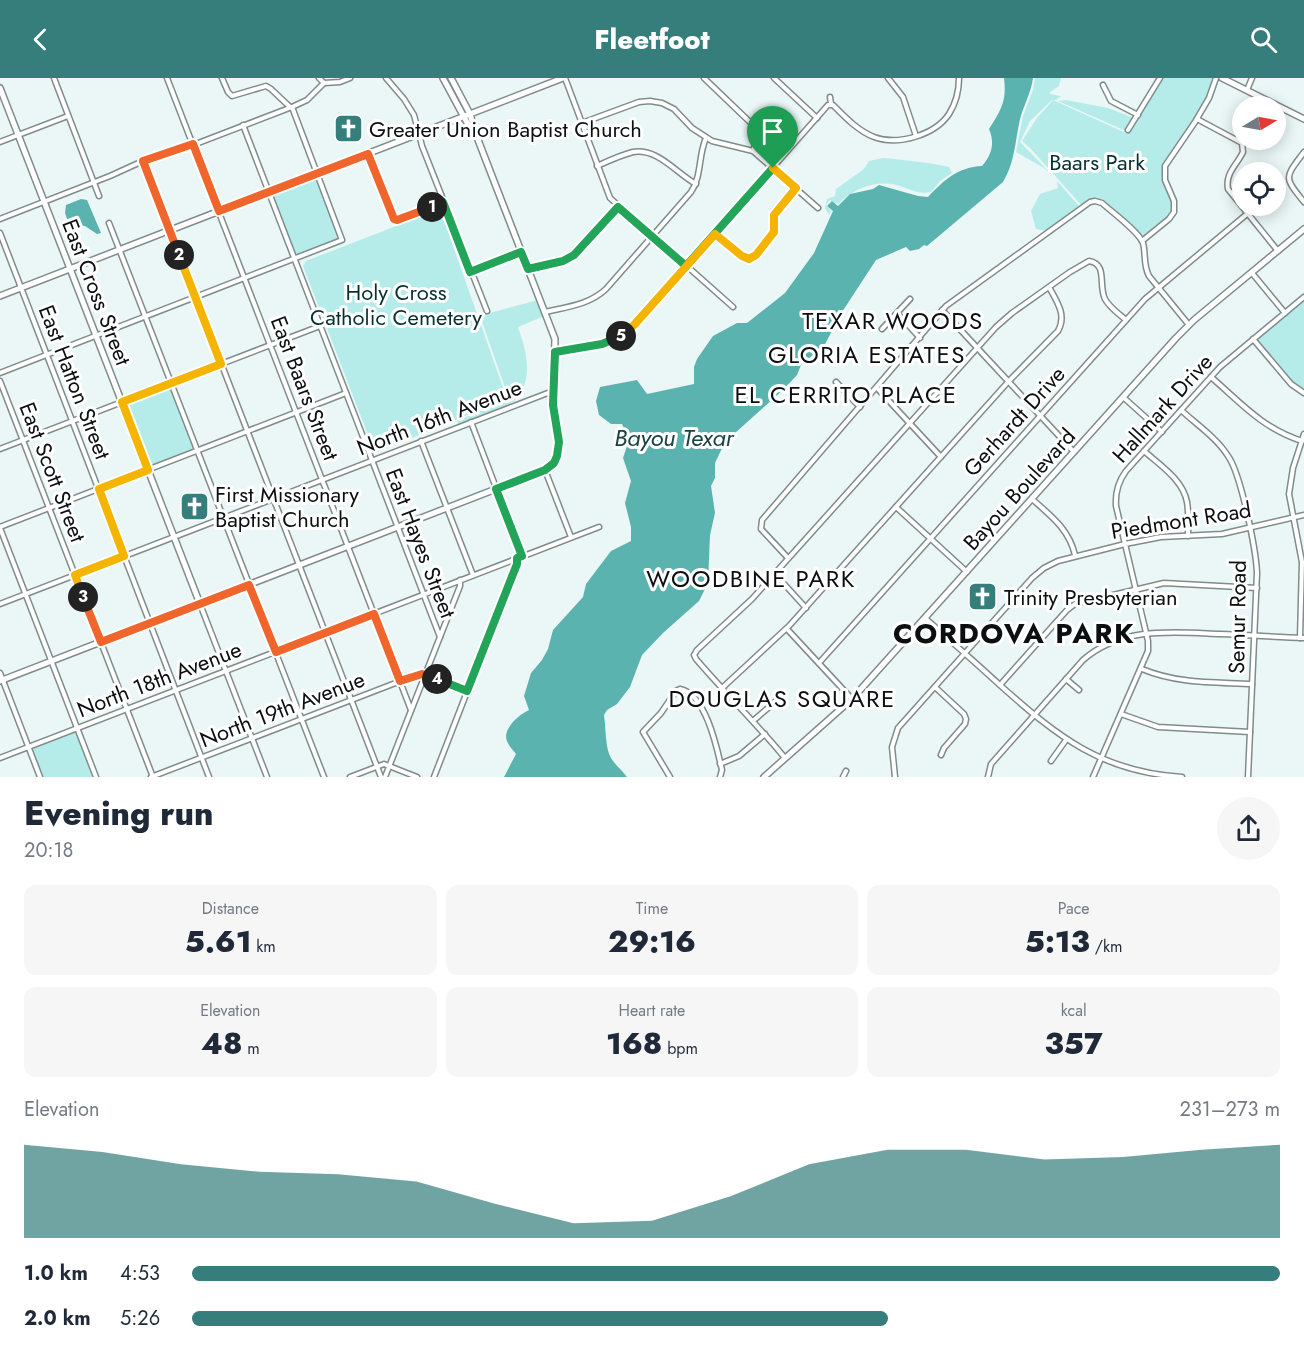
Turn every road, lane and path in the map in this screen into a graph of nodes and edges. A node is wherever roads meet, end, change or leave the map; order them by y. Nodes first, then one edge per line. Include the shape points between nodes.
1 (60, 78) edge
2 (167, 78) edge
3 (222, 78) edge
4 (319, 78) edge
5 (350, 78) edge
6 (386, 78) edge
7 (443, 78) edge
8 (451, 78) edge
9 (564, 78) edge
10 (704, 78) edge
11 (774, 78) edge
12 (888, 78) edge
13 (959, 78) edge
14 (1160, 78) edge
15 (1216, 78) edge
16 (1222, 78) edge
17 (1252, 78) edge
18 (54, 79) edge
19 (780, 80) edge
20 (324, 82) junction
21 (1103, 85) dead end
22 (0, 88) edge
23 (1247, 90) junction
24 (830, 97) dead end
25 (831, 104) junction
26 (291, 107) junction
27 (467, 115) junction
28 (1138, 115) junction
29 (68, 116) junction
30 (817, 119) junction
31 (1197, 119) junction
32 (1304, 119) edge
33 (582, 123) junction
34 (243, 125) junction
35 (1128, 130) dead end
36 (419, 134) junction
37 (18, 135) junction
38 (916, 136) junction
39 (706, 138) junction
40 (0, 142) edge
41 (193, 144) junction
42 (753, 151) junction
43 (1304, 152) edge
44 (368, 154) junction
45 (143, 161) junction
46 (1237, 162) edge
47 (597, 166) junction
48 (773, 168) junction
49 (1232, 169) edge
50 (317, 173) junction
51 (94, 182) junction
52 (696, 184) junction
53 (796, 188) junction
54 (268, 192) junction
55 (1232, 195) edge
56 (99, 196) dead end
57 (44, 201) junction
58 (443, 202) junction
59 (1304, 202) edge
60 (618, 207) junction
61 (818, 208) dead end
62 (219, 211) junction
63 (1245, 216) edge
64 (1249, 216) edge
65 (0, 219) edge
66 (109, 223) dead end
67 (1304, 229) edge
68 (169, 230) junction
69 (0, 233) edge
70 (715, 234) junction
71 (652, 236) junction
72 (1142, 241) junction
73 (120, 249) junction
74 (1278, 251) junction
75 (521, 252) junction
76 (294, 259) junction
77 (686, 266) junction
78 (70, 268) junction
79 (528, 269) junction
80 (470, 272) junction
81 (1252, 273) junction
82 (244, 278) junction
83 (1049, 287) junction
84 (1158, 287) junction
85 (21, 288) junction
86 (0, 296) edge
87 (195, 297) junction
88 (1304, 297) edge
89 (910, 299) dead end
90 (733, 307) dead end
91 (942, 310) junction
92 (487, 311) dead end
93 (545, 312) junction
94 (1285, 312) junction
95 (898, 314) junction
96 (146, 316) junction
97 (1126, 321) junction
98 (1189, 325) junction
99 (320, 326) junction
100 (882, 329) dead end
101 (96, 335) junction
102 (920, 338) junction
103 (1253, 339) junction
104 (270, 345) junction
105 (977, 348) junction
106 (555, 352) junction
107 (47, 354) junction
108 (221, 364) junction
109 (0, 373) edge
110 (1211, 376) junction
111 (0, 381) edge
112 (836, 382) dead end
113 (1008, 382) junction
114 (171, 383) junction
115 (877, 388) junction
116 (553, 391) junction
117 (346, 393) junction
118 (1304, 393) edge
119 (1123, 397) junction
120 (122, 402) junction
121 (860, 407) junction
122 (1181, 410) junction
123 (296, 413) junction
124 (1040, 416) junction
125 (72, 422) junction
126 (471, 422) junction
127 (910, 423) junction
128 (247, 432) junction
129 (1162, 432) junction
130 (1304, 434) edge
131 (23, 441) junction
132 (421, 441) junction
133 (1302, 441) junction
134 (0, 450) edge
135 (198, 451) junction
136 (1144, 451) junction
137 (1074, 452) junction
138 (941, 457) junction
139 (372, 460) junction
140 (148, 470) junction
141 (545, 470) junction
142 (322, 480) junction
143 (99, 489) junction
144 (496, 489) junction
145 (273, 499) junction
146 (1032, 499) junction
147 (896, 507) junction
148 (49, 508) junction
149 (447, 508) junction
150 (1304, 515) edge
151 (224, 518) junction
152 (1293, 518) junction
153 (398, 527) junction
154 (599, 527) dead end
155 (0, 528) edge
156 (1249, 528) junction
157 (1188, 536) junction
158 (174, 537) junction
159 (571, 537) junction
160 (930, 539) junction
161 (1125, 544) junction
162 (348, 547) junction
163 (1075, 555) junction
164 (124, 556) junction
165 (522, 556) junction
166 (517, 558) junction
167 (788, 558) junction
168 (299, 566) junction
169 (967, 572) junction
170 (775, 574) junction
171 (75, 575) junction
172 (473, 575) junction
173 (460, 580) junction
174 (249, 585) junction
175 (1257, 588) junction
176 (1136, 589) junction
177 (1303, 592) edge
178 (26, 594) junction
179 (424, 594) junction
180 (0, 604) edge
181 (200, 604) junction
182 (806, 608) junction
183 (374, 614) junction
184 (925, 618) junction
185 (150, 623) junction
186 (787, 628) junction
187 (325, 633) junction
188 (1146, 633) junction
189 (1254, 636) junction
190 (440, 637) junction
191 (1302, 638) edge
192 (101, 642) junction
193 (276, 652) junction
194 (965, 654) junction
195 (51, 661) junction
196 (819, 663) junction
197 (1142, 669) junction
198 (226, 671) junction
199 (0, 673) edge
200 (425, 675) junction
201 (1066, 679) junction
202 (1, 681) edge
203 (400, 681) junction
204 (1252, 684) junction
205 (1000, 685) junction
206 (935, 687) junction
207 (721, 689) junction
208 (176, 690) junction
209 (1079, 690) dead end
210 (467, 691) junction
211 (783, 695) dead end
212 (852, 699) junction
213 (351, 700) junction
214 (127, 709) junction
215 (411, 710) junction
216 (1121, 714) junction
217 (1034, 715) junction
218 (302, 719) junction
219 (753, 721) junction
220 (77, 729) junction
221 (1250, 732) junction
222 (765, 734) junction
223 (252, 738) junction
224 (1066, 740) junction
225 (29, 747) junction
226 (941, 756) dead end
227 (202, 757) junction
228 (0, 758) edge
229 (785, 758) junction
230 (1101, 759) junction
231 (1051, 761) dead end
232 (720, 764) junction
233 (390, 766) junction
234 (376, 767) junction
235 (846, 771) dead end
236 (1143, 775) edge
237 (40, 777) edge
238 (96, 777) edge
239 (152, 777) edge
240 (209, 777) edge
241 (267, 777) edge
242 (324, 777) edge
243 (350, 777) edge
244 (383, 777) edge
245 (417, 777) edge
246 (434, 777) edge
247 (670, 777) edge
248 (720, 777) edge
249 (765, 777) edge
250 (843, 777) edge
251 (895, 777) edge
252 (988, 777) edge
253 (1093, 777) edge
254 (1182, 777) edge
255 (1248, 777) edge

1 - 18 street
2 - 41 street, East Baars Street
3 - 26 street via 234,96 266,86
4 - 20 street
5 - 20 street
6 - 36 street via 411,108
7 - 27 street
8 - 27 street
9 - 27 street
9 - 33 street
10 - 42 street via 753,125 757,139
11 - 19 street
12 - 38 street via 903,97
13 - 38 street via 948,116
14 - 28 street
15 - 31 street
16 - 23 street
17 - 23 street
18 - 29 street
19 - 30 street
20 - 26 street via 308,100
21 - 28 street via 1111,101
22 - 37 street, East Cross Street
23 - 32 street
24 - 25 street
25 - 30 street
25 - 38 street via 872,137 893,141
26 - 34 street
26 - 50 street
27 - 36 street
27 - 75 street
28 - 35 street
29 - 37 street
29 - 51 street
30 - 48 street
31 - 46 street via 1242,143 1244,152
31 - 72 street via 1164,166 1174,201 1173,212
33 - 39 street via 633,103 650,101 674,109
33 - 47 street
34 - 41 street
34 - 54 street, East Hayes Street
36 - 44 street
36 - 58 street
37 - 40 street
37 - 57 street, East Cross Street
39 - 42 street
39 - 52 street
41 - 45 street
41 - 62 street, East Baars Street
42 - 48 street
43 - 59 street via 1288,177
44 - 50 street
44 - 58 street via 395,220
45 - 51 street
45 - 68 street
47 - 52 street via 629,153 646,152
47 - 60 street via 607,193
48 - 53 street
48 - 70 street
49 - 55 street via 1227,185
50 - 54 street
50 - 76 street via 342,240
51 - 56 street
51 - 57 street
52 - 71 street
53 - 61 street
53 - 70 street via 774,216 773,235 752,258 742,256
54 - 62 street
54 - 76 street, East Hayes Street
57 - 65 street
57 - 78 street, East Cross Street
58 - 80 street
60 - 71 street
60 - 79 street via 574,255
62 - 68 street
62 - 82 street, East Baars Street
63 - 84 street, Gerhardt Drive
64 - 74 street
66 - 73 street
67 - 74 street, Bayou Boulevard
68 - 73 street
68 - 87 street
69 - 85 street, East Hatton Street
70 - 77 street
71 - 77 street
71 - 93 street via 600,295 585,303
72 - 84 street via 1145,266
72 - 91 street via 1102,203 1090,202
73 - 78 street
73 - 96 street
74 - 81 street, Bayou Boulevard
75 - 79 street
75 - 80 street
76 - 82 street
76 - 99 street, East Hayes Street
77 - 90 street
77 - 106 street via 622,335 602,344
78 - 85 street
78 - 101 street, East Cross Street
79 - 93 street
80 - 92 street
81 - 94 street
81 - 98 street, Bayou Boulevard
82 - 87 street
82 - 104 street, East Baars Street
83 - 97 street via 1086,261 1095,262 1101,269 1106,300
83 - 105 street via 1004,319
83 - 113 street via 1062,312 1060,328
84 - 97 street, Gerhardt Drive
84 - 98 street
85 - 86 street
85 - 107 street, East Hatton Street
87 - 96 street
87 - 108 street
88 - 94 street, Hallmark Drive
89 - 95 street
91 - 102 street
91 - 105 street
93 - 106 street via 555,339
94 - 103 street, Hallmark Drive
95 - 100 street
95 - 102 street
96 - 101 street
96 - 114 street
97 - 124 street, Gerhardt Drive
98 - 119 street, Bayou Boulevard
99 - 104 street
99 - 117 street, East Hayes Street
101 - 107 street
101 - 120 street, East Cross Street
102 - 115 street
103 - 110 street, Hallmark Drive
103 - 118 street via 1291,384
104 - 108 street
104 - 123 street, East Baars Street
105 - 113 street
105 - 127 street
106 - 116 street
107 - 109 street
107 - 125 street, East Hatton Street
108 - 114 street
108 - 128 street
110 - 122 street, Hallmark Drive
110 - 133 street via 1271,429
111 - 131 street, East Scott Street
112 - 121 street
113 - 124 street
113 - 138 street
114 - 120 street
114 - 135 street
115 - 121 street
115 - 127 street
116 - 126 street, North 16th Avenue
116 - 141 street via 559,451 554,463
117 - 123 street
117 - 139 street, East Hayes Street
119 - 129 street
119 - 137 street, Bayou Boulevard
120 - 125 street
120 - 140 street, East Cross Street
121 - 167 street via 762,520 761,529
122 - 129 street, Hallmark Drive
122 - 156 street, Semur Road via 1229,456
123 - 128 street
123 - 142 street, East Baars Street
124 - 137 street
124 - 160 street, Gerhardt Drive
125 - 131 street
125 - 143 street, East Hatton Street
126 - 132 street, North 16th Avenue
126 - 144 street
127 - 138 street
127 - 167 street
128 - 135 street
128 - 145 street
129 - 136 street, Hallmark Drive
130 - 133 street
131 - 134 street
131 - 148 street, East Scott Street
132 - 139 street, North 16th Avenue
132 - 149 street
133 - 152 street via 1290,485
135 - 140 street
135 - 151 street
136 - 157 street via 1183,489
136 - 161 street, Hallmark Drive via 1117,488 1116,506
137 - 146 street, Bayou Boulevard
138 - 147 street
139 - 142 street, North 16th Avenue
139 - 153 street, East Hayes Street
140 - 143 street
140 - 158 street, East Cross Street
141 - 144 street
141 - 159 street
142 - 145 street, North 16th Avenue
142 - 162 street, East Baars Street
143 - 148 street
143 - 164 street, East Hatton Street
144 - 149 street
144 - 165 street
145 - 151 street, North 16th Avenue
145 - 168 street
146 - 163 street via 1065,529
146 - 169 street, Bayou Boulevard
147 - 160 street
147 - 182 street
148 - 155 street
148 - 171 street, East Scott Street
149 - 153 street
149 - 172 street
150 - 152 street, Piedmont Road
151 - 158 street, North 16th Avenue
151 - 174 street
152 - 156 street, Piedmont Road
152 - 177 street via 1302,562
153 - 162 street
153 - 179 street, East Hayes Street
154 - 159 street, North 18th Avenue
155 - 178 street
156 - 157 street, Piedmont Road
156 - 175 street, Semur Road via 1257,564
157 - 161 street, Piedmont Road
158 - 164 street, North 16th Avenue
158 - 181 street, East Cross Street
159 - 165 street, North 18th Avenue
160 - 169 street
160 - 196 street, Gerhardt Drive
161 - 163 street, Piedmont Road
161 - 176 street, Hallmark Drive
162 - 168 street
162 - 183 street, East Baars Street
163 - 194 street, Piedmont Road via 1038,573
164 - 171 street, North 16th Avenue
164 - 185 street, East Hatton Street
165 - 166 street, North 18th Avenue
166 - 172 street, North 18th Avenue
166 - 210 street
167 - 170 street
168 - 174 street
168 - 187 street
169 - 184 street, Bayou Boulevard
170 - 182 street
170 - 207 street via 694,655
171 - 178 street, North 16th Avenue
171 - 192 street, East Scott Street
172 - 173 street, North 18th Avenue
173 - 179 street, North 18th Avenue
173 - 190 street
174 - 181 street
174 - 193 street
175 - 176 street via 1164,584
175 - 189 street, Semur Road
176 - 188 street, Hallmark Drive
176 - 205 street via 1071,607
177 - 191 street
178 - 180 street, North 16th Avenue
178 - 195 street
179 - 183 street, North 18th Avenue
179 - 190 street, East Hayes Street
181 - 185 street
181 - 198 street, East Cross Street
182 - 186 street
183 - 187 street, North 18th Avenue
183 - 203 street, East Baars Street
184 - 194 street
184 - 212 street, Bayou Boulevard
185 - 192 street
185 - 208 street, East Hatton Street
186 - 196 street
186 - 207 street
187 - 193 street, North 18th Avenue
187 - 213 street
188 - 189 street
188 - 197 street, Hallmark Drive via 1148,651
188 - 201 street via 1103,646
189 - 191 street
189 - 204 street, Semur Road
190 - 200 street
192 - 195 street
192 - 214 street, East Scott Street
193 - 198 street, North 18th Avenue
193 - 218 street
194 - 205 street
194 - 206 street, Piedmont Road
195 - 202 street
195 - 220 street
196 - 212 street
197 - 204 street via 1175,680
197 - 216 street, Hallmark Drive
198 - 208 street, North 18th Avenue
198 - 223 street, East Cross Street
199 - 202 street
200 - 203 street, North 19th Avenue
200 - 210 street
200 - 215 street
201 - 209 street
201 - 217 street
202 - 225 street
203 - 213 street, North 19th Avenue
203 - 215 street, East Baars Street
204 - 221 street, Semur Road
205 - 217 street
206 - 226 street via 966,719
206 - 251 street, Piedmont Road via 896,732 892,747
207 - 219 street
208 - 214 street, North 18th Avenue
208 - 227 street, East Hatton Street
210 - 246 street
211 - 219 street
212 - 229 street, Bayou Boulevard
213 - 218 street, North 19th Avenue
213 - 234 street
214 - 220 street, North 18th Avenue
214 - 239 street, East Scott Street
215 - 233 street
216 - 221 street via 1158,727
216 - 230 street, Hallmark Drive
217 - 224 street
217 - 252 street via 991,764
218 - 223 street, North 19th Avenue
218 - 242 street
219 - 222 street
220 - 225 street, North 18th Avenue
220 - 238 street
221 - 255 street, Semur Road
222 - 229 street
222 - 232 street via 739,756
223 - 227 street, North 19th Avenue
223 - 241 street, East Cross Street
224 - 230 street
224 - 231 street
225 - 228 street, North 18th Avenue
225 - 237 street
227 - 239 street, North 19th Avenue
227 - 240 street, East Hatton Street
229 - 249 street, Bayou Boulevard
230 - 236 street
230 - 253 street, Hallmark Drive
232 - 247 street via 705,714 680,689 643,732
232 - 248 street
233 - 234 street
233 - 244 street
233 - 245 street
234 - 243 street
234 - 244 street
235 - 250 street
236 - 254 street

